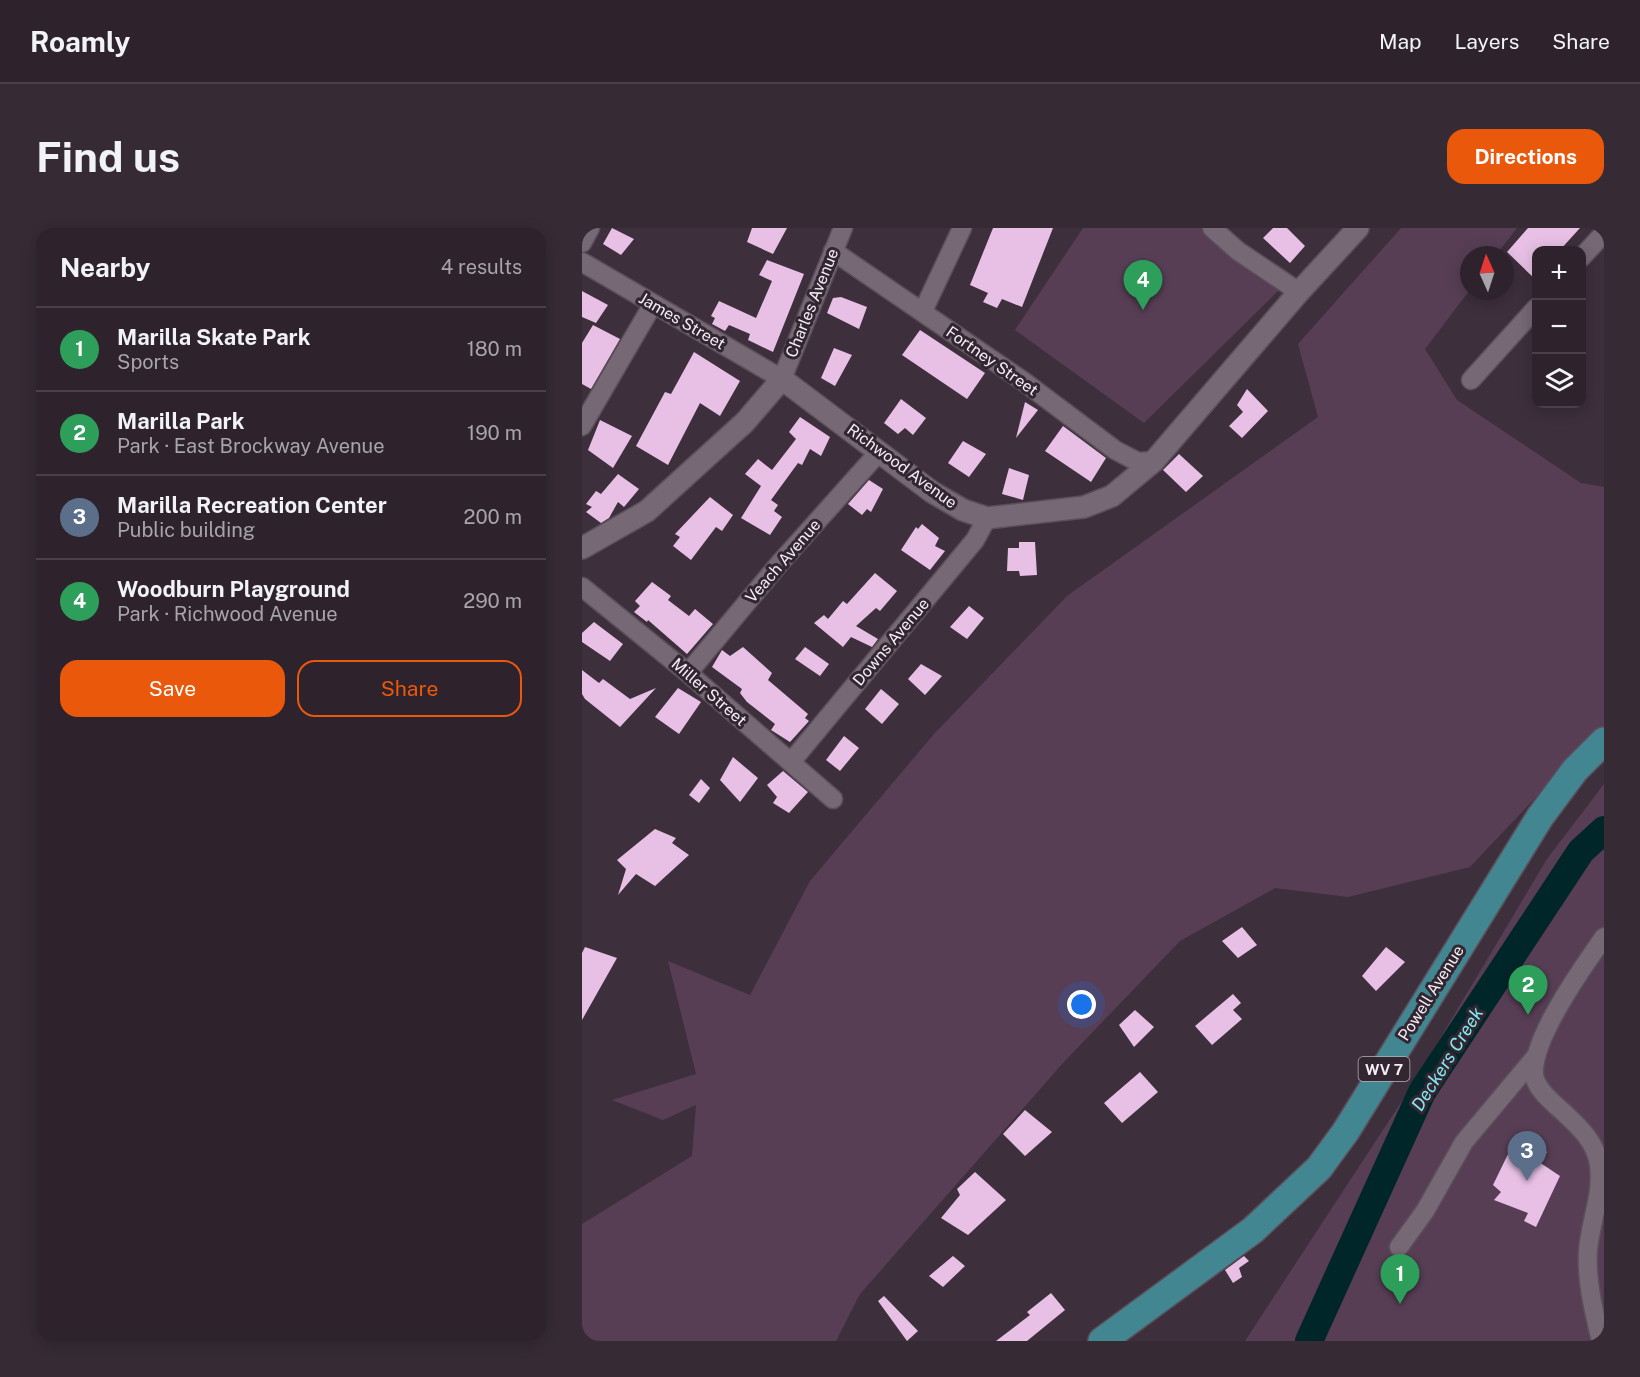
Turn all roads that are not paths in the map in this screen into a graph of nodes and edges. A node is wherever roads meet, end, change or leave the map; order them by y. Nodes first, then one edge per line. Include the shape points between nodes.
1 (590, 228) edge
2 (843, 228) edge
3 (962, 228) edge
4 (1212, 228) edge
5 (1358, 228) edge
6 (1604, 233) edge
7 (582, 243) edge
8 (833, 251) junction
9 (1586, 253) edge
10 (582, 262) edge
11 (1299, 292) junction
12 (653, 304) junction
13 (923, 311) junction
14 (1532, 312) edge
15 (782, 379) junction
16 (1471, 380) dead end
17 (582, 426) edge
18 (879, 452) junction
19 (1154, 461) junction
20 (987, 518) junction
21 (582, 548) edge
22 (582, 587) edge
23 (688, 673) junction
24 (1604, 741) edge
25 (791, 762) junction
26 (833, 799) dead end
27 (1604, 937) edge
28 (1537, 1055) junction
29 (1399, 1247) dead end
30 (1102, 1341) edge
31 (1601, 1341) edge

1 - 7 street
2 - 8 street, Charles Avenue
3 - 13 street
4 - 11 street via 1238,251
5 - 11 street, Richwood Avenue
6 - 9 street
8 - 13 street, Fortney Street
8 - 15 street, Charles Avenue
10 - 12 street, James Street
11 - 19 street, Richwood Avenue
12 - 15 street, James Street
12 - 17 street
13 - 19 street, Fortney Street via 1115,450 1138,462
14 - 16 street
15 - 18 street, Richwood Avenue
15 - 21 street via 745,422 647,511
18 - 20 street, Richwood Avenue via 932,492 963,510
18 - 23 street, Veach Avenue
19 - 20 street, Richwood Avenue via 1112,496 1084,507
20 - 25 street, Downs Avenue via 975,540
22 - 23 street, Miller Street
23 - 25 street, Miller Street
24 - 30 main road, Powell Avenue / WV 7 via 1575,770 1540,817 1346,1131 1319,1168 1253,1230
25 - 26 street, Miller Street
27 - 28 street via 1550,1023
28 - 29 street via 1464,1142 1425,1211
28 - 31 street via 1534,1075 1542,1091 1579,1126 1599,1164 1599,1188 1588,1251 1590,1288

